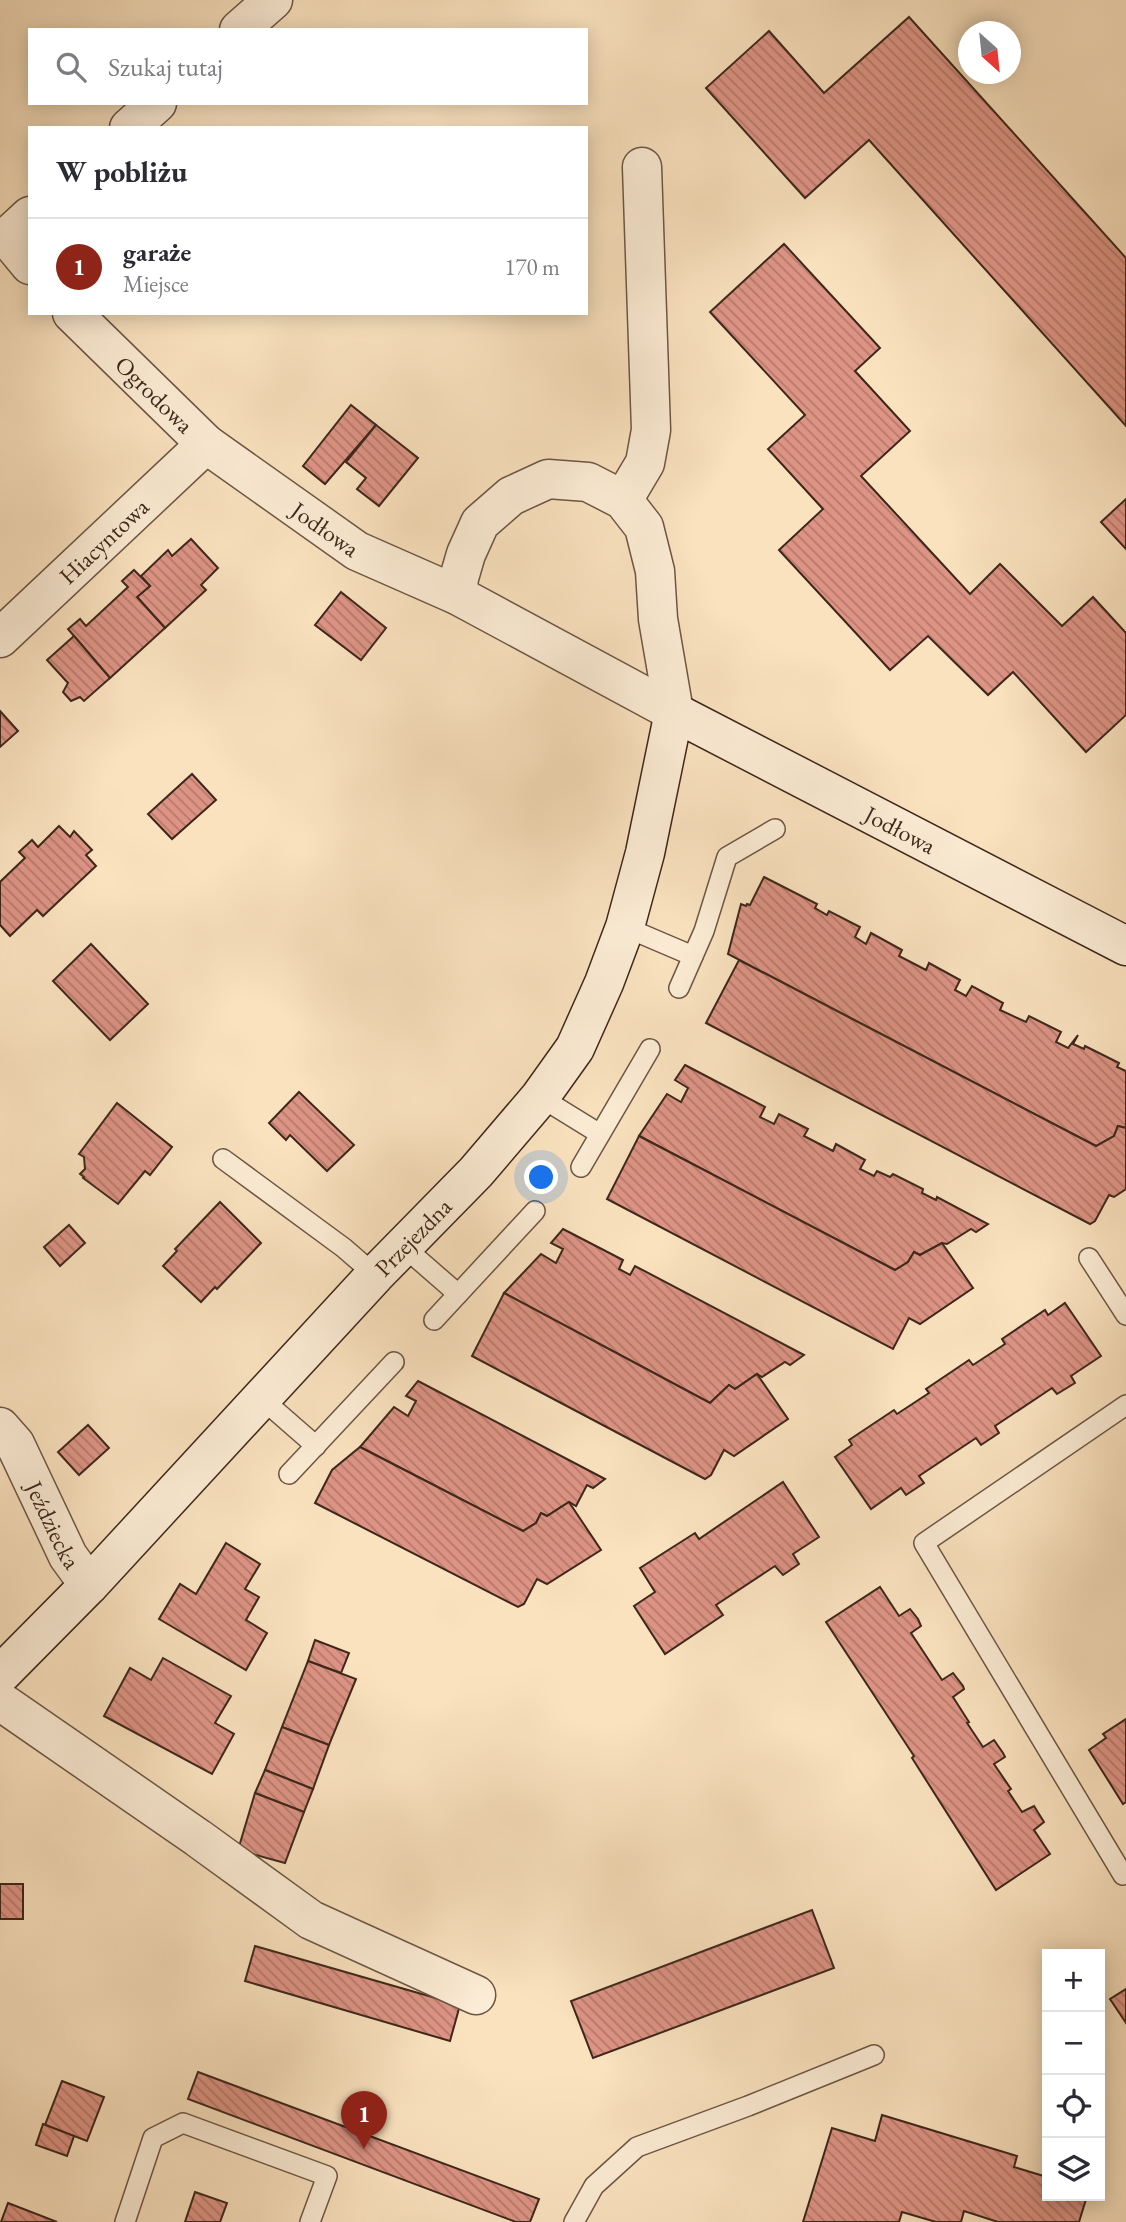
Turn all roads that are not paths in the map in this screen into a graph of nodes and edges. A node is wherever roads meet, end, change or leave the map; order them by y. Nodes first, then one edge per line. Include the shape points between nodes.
1 (273, 0) edge
2 (241, 28) edge
3 (155, 105) edge
4 (131, 126) edge
5 (642, 167) dead end
6 (74, 315) edge
7 (206, 444) junction
8 (623, 500) junction
9 (457, 596) junction
10 (0, 638) edge
11 (674, 712) junction
12 (775, 829) dead end
13 (625, 928) junction
14 (1126, 946) edge
15 (693, 956) junction
16 (679, 988) dead end
17 (650, 1049) dead end
18 (540, 1097) junction
19 (600, 1134) junction
20 (223, 1159) dead end
21 (581, 1167) dead end
22 (535, 1211) dead end
23 (404, 1247) junction
24 (1089, 1258) dead end
25 (375, 1275) junction
26 (458, 1294) junction
27 (1126, 1315) edge
28 (434, 1320) dead end
29 (394, 1363) dead end
30 (261, 1398) junction
31 (1126, 1405) edge
32 (0, 1427) edge
33 (316, 1446) junction
34 (289, 1474) dead end
35 (89, 1585) junction
36 (0, 1675) edge
37 (0, 1701) edge
38 (1126, 1873) edge
39 (476, 1995) dead end
40 (874, 2055) dead end
41 (125, 2222) edge
42 (310, 2222) edge
43 (574, 2222) edge

1 - 2 street
3 - 4 street
5 - 8 street via 651,430 645,463
6 - 7 street, Ogrodowa
7 - 9 street, Jodłowa via 357,551
7 - 10 street, Hiacyntowa
8 - 9 street via 588,482 548,479 511,496 480,523 466,554
8 - 11 street via 644,527 652,560
9 - 11 street, Jodłowa
11 - 13 street, Przejezdna
11 - 14 street, Jodłowa
12 - 15 lane via 727,857
13 - 15 lane
13 - 18 street, Przejezdna via 575,1048
15 - 16 lane
17 - 19 lane
18 - 19 lane
18 - 23 street, Przejezdna
19 - 21 lane
20 - 25 lane
22 - 26 lane
23 - 25 street, Przejezdna
23 - 26 lane
24 - 27 lane
25 - 30 street, Przejezdna
26 - 28 lane
29 - 33 lane
30 - 33 lane
30 - 35 street, Przejezdna
31 - 38 lane via 924,1543 1123,1875
32 - 35 street, Jeździecka via 15,1444 68,1556
33 - 34 lane
35 - 36 street, Przejezdna
37 - 39 street via 311,1920
40 - 43 lane via 637,2147 594,2186
41 - 42 lane via 153,2138 183,2123 327,2176

